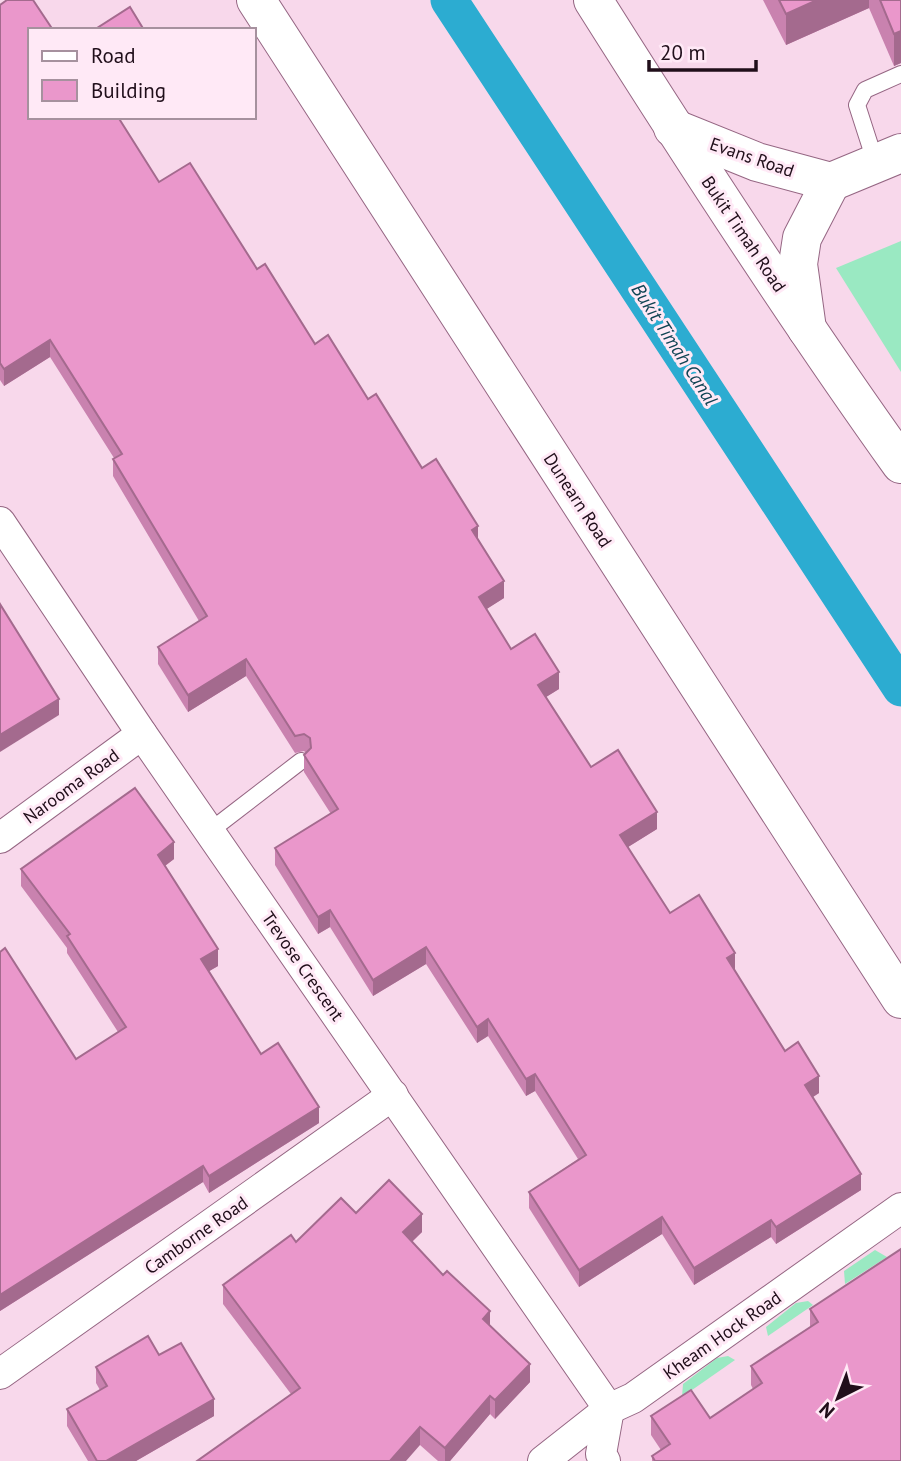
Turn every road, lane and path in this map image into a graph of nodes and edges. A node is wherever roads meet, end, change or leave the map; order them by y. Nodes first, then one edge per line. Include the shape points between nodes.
1 (256, 0) edge
2 (593, 0) edge
3 (901, 74) edge
4 (673, 128) junction
5 (888, 158) edge
6 (831, 182) junction
7 (807, 330) junction
8 (901, 464) edge
9 (0, 522) edge
10 (142, 734) junction
11 (302, 761) edge
12 (210, 831) junction
13 (0, 838) edge
14 (901, 999) edge
15 (393, 1095) junction
16 (901, 1208) edge
17 (0, 1374) edge
18 (609, 1409) junction
19 (543, 1461) edge
20 (605, 1461) edge

1 - 14 main road, Dunearn Road
2 - 4 main road, Bukit Timah Road
3 - 5 lane via 865,90 857,105
4 - 6 main road, Evans Road via 757,162
4 - 7 main road, Bukit Timah Road
5 - 6 main road
6 - 7 main road via 802,238 798,264
7 - 8 main road, Bukit Timah Road
9 - 10 street, Trevose Crescent
10 - 12 street, Trevose Crescent
10 - 13 street, Narooma Road
11 - 12 lane
12 - 15 street, Trevose Crescent
15 - 17 street, Camborne Road
15 - 18 street, Trevose Crescent
16 - 18 street, Kheam Hock Road via 634,1398
18 - 19 street, Kheam Hock Road
18 - 20 street via 601,1454

